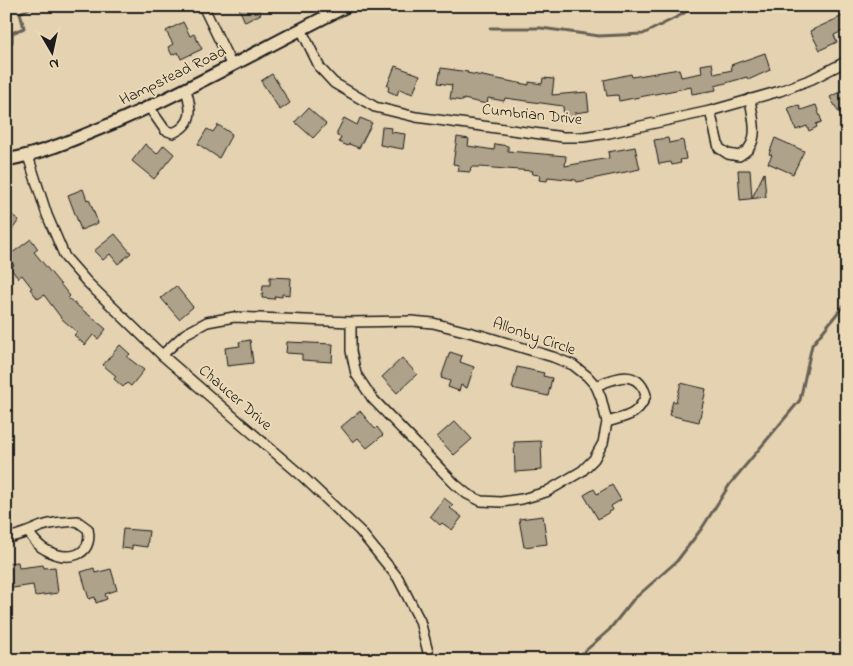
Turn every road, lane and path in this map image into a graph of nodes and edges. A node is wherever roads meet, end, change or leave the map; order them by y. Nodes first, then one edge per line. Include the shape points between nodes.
1 (203, 6) edge
2 (347, 6) edge
3 (300, 29) junction
4 (847, 61) edge
5 (232, 66) junction
6 (186, 90) junction
7 (750, 99) junction
8 (149, 107) junction
9 (710, 111) junction
10 (28, 156) junction
11 (6, 160) edge
12 (351, 322) junction
13 (162, 355) junction
14 (596, 386) junction
15 (608, 422) junction
16 (29, 533) junction
17 (6, 538) edge
18 (430, 660) edge

1 - 5 street
2 - 3 street, Hampstead Road
3 - 5 street, Hampstead Road
3 - 9 street, Cumbrian Drive via 320,68 334,82 376,107 416,117 583,137
4 - 7 street, Cumbrian Drive via 812,79
5 - 6 street, Hampstead Road
6 - 8 street, Hampstead Road
6 - 8 street via 191,112 180,130 172,133 165,130
7 - 9 street, Cumbrian Drive
7 - 9 street via 754,136 748,149 739,156 719,148
8 - 10 street, Hampstead Road
10 - 11 street, Hampstead Road
10 - 13 street, Chaucer Drive via 65,257
12 - 13 street, Allonby Circle via 234,317 207,322 185,334
12 - 14 street, Allonby Circle via 433,323 484,336 573,365
12 - 15 street via 356,374 372,398 455,484 481,501 522,500 546,492 582,471 603,443
13 - 18 street, Chaucer Drive via 302,476 360,532 398,578 420,621
14 - 15 street, Allonby Circle
14 - 15 street via 611,378 637,379 646,395 638,411
16 - 16 street via 41,547 58,556 83,552 89,536 88,529 78,520 38,527
16 - 17 street

